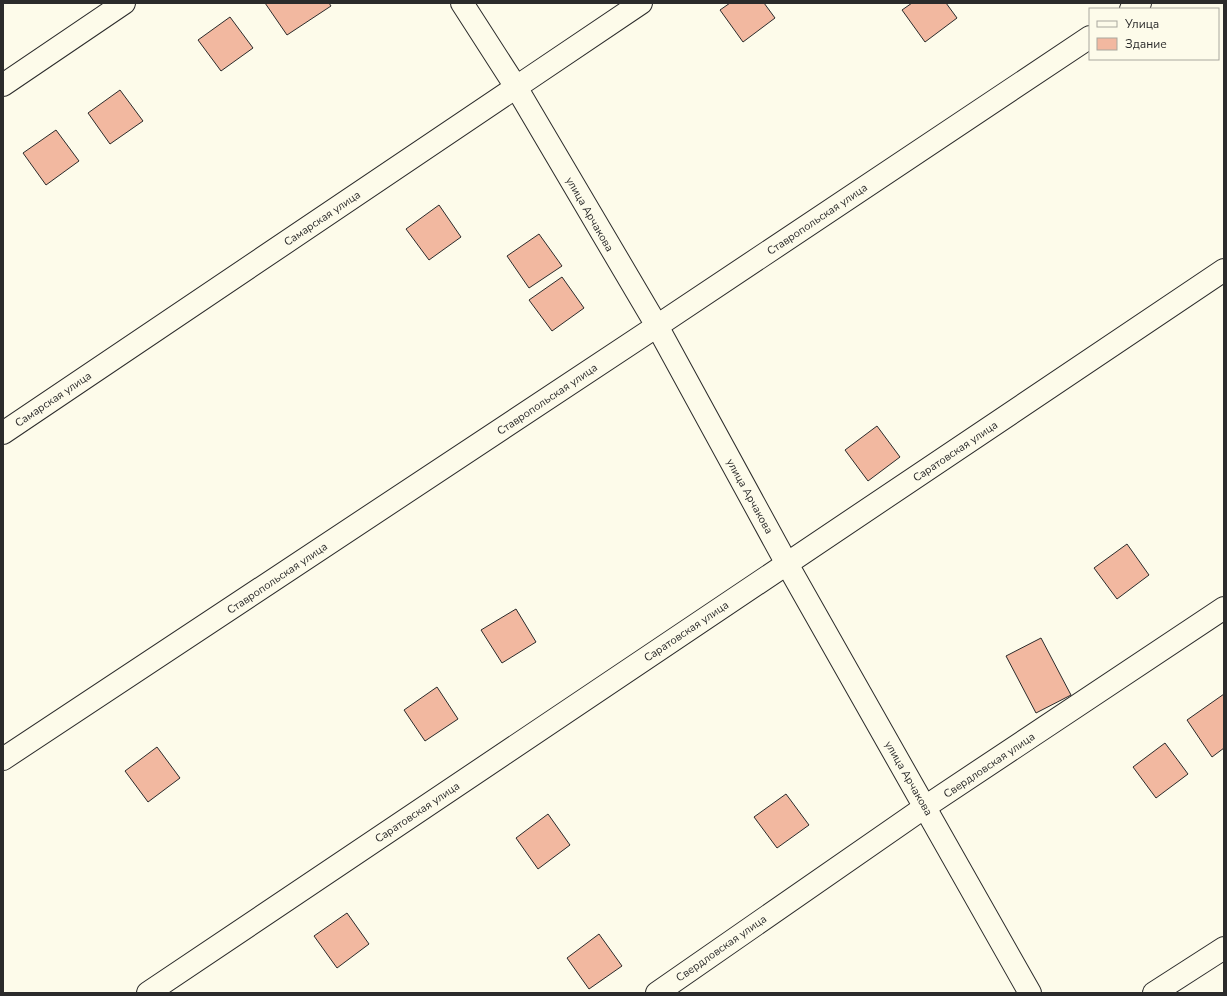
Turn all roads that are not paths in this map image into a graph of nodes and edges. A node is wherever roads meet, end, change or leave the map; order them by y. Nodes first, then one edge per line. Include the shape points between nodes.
1 (124, 3) edge
2 (462, 3) edge
3 (641, 3) edge
4 (1089, 37) edge
5 (3, 85) edge
6 (516, 88) junction
7 (1224, 270) edge
8 (657, 326) junction
9 (3, 433) edge
10 (787, 564) junction
11 (1224, 608) edge
12 (3, 759) edge
13 (925, 807) junction
14 (1224, 948) edge
15 (148, 993) edge
16 (656, 993) edge
17 (1030, 993) edge
18 (1154, 993) edge

1 - 5 street
2 - 6 street, улица Арчакова
3 - 6 street, Самарская улица
4 - 8 street, Ставропольская улица
6 - 8 street, улица Арчакова
6 - 9 street, Самарская улица
7 - 10 street, Саратовская улица
8 - 10 street, улица Арчакова
8 - 12 street, Ставропольская улица
10 - 13 street, улица Арчакова
10 - 15 street, Саратовская улица
11 - 13 street, Свердловская улица
13 - 16 street, Свердловская улица
13 - 17 street, улица Арчакова
14 - 18 street

